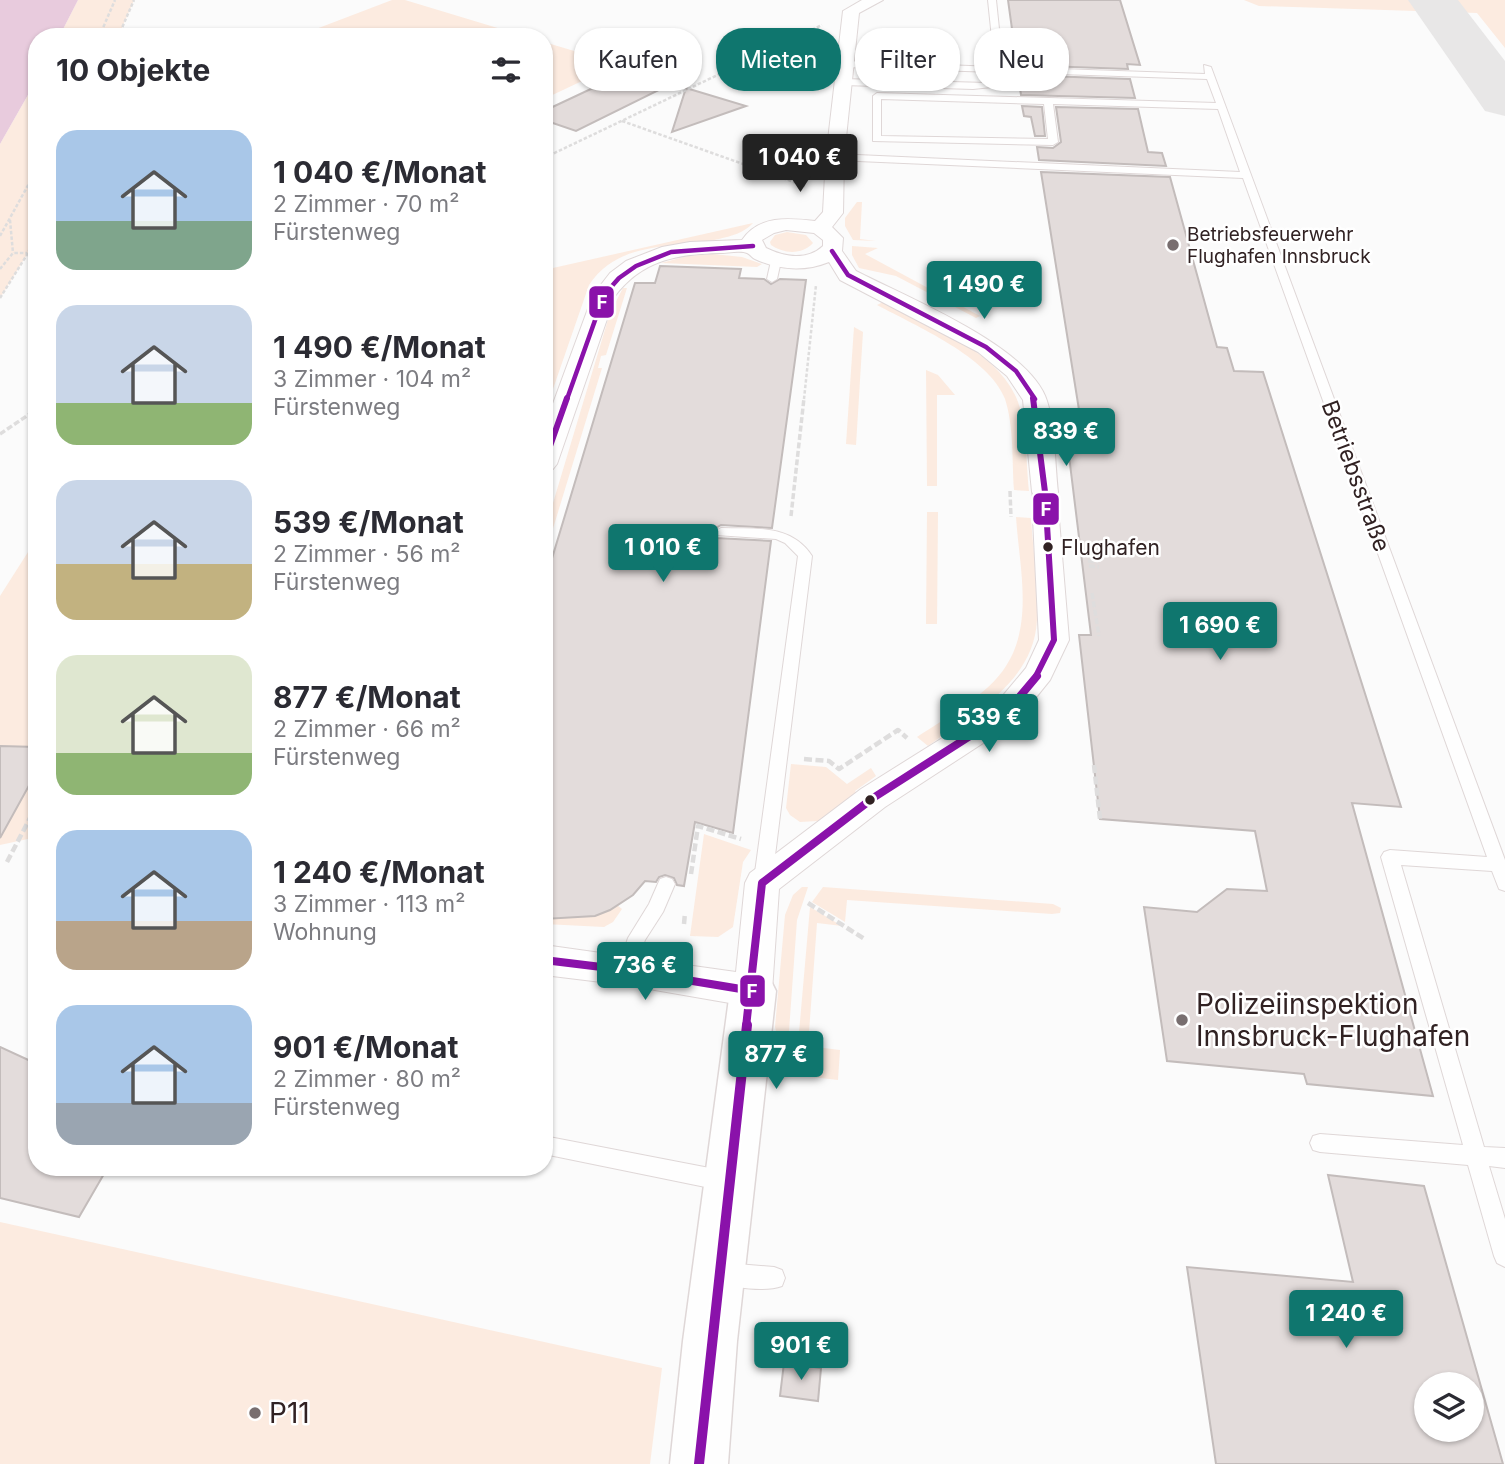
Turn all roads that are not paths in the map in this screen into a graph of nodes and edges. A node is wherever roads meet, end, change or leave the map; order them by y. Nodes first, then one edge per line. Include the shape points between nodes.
1 (875, 0) edge
2 (992, 0) edge
3 (995, 28) edge
4 (974, 70) edge
5 (1069, 70) edge
6 (844, 73) junction
7 (974, 85) edge
8 (1048, 101) junction
9 (1220, 106) junction
10 (835, 157) junction
11 (1245, 175) junction
12 (832, 195) junction
13 (786, 224) junction
14 (820, 228) junction
15 (753, 246) junction
16 (832, 251) junction
17 (553, 439) edge
18 (721, 532) dead end
19 (1498, 865) junction
20 (762, 883) junction
21 (666, 884) dead end
22 (1505, 884) edge
23 (553, 961) edge
24 (626, 970) junction
25 (753, 991) junction
26 (1320, 1143) dead end
27 (553, 1147) edge
28 (1474, 1155) junction
29 (1505, 1158) edge
30 (731, 1182) junction
31 (1505, 1256) edge
32 (719, 1274) junction
33 (774, 1278) dead end
34 (699, 1464) edge

1 - 6 street via 851,11
2 - 3 lane
4 - 6 lane
5 - 9 lane, Betriebsstraße via 1208,72
6 - 7 lane
6 - 10 street
8 - 8 lane via 1053,142 876,139 877,96
8 - 9 lane
9 - 11 lane, Betriebsstraße
10 - 11 lane
10 - 12 street
11 - 19 lane, Betriebsstraße
12 - 13 street
12 - 14 street via 833,213
13 - 14 street
13 - 15 street via 756,234
14 - 16 street via 833,238
15 - 16 street via 774,270
15 - 17 street via 684,249 654,254 630,265 604,295
16 - 20 street via 848,275 986,347 1016,371 1035,400 1054,640 1039,673 1006,713 873,798
18 - 20 lane via 789,537 805,556
19 - 22 lane, Betriebsstraße
19 - 28 lane via 1390,858
20 - 25 street
21 - 24 lane via 637,938
23 - 24 street
24 - 25 street
25 - 30 street
26 - 28 lane
27 - 30 lane
28 - 29 lane
28 - 31 lane
30 - 32 street
32 - 33 lane
32 - 34 street

